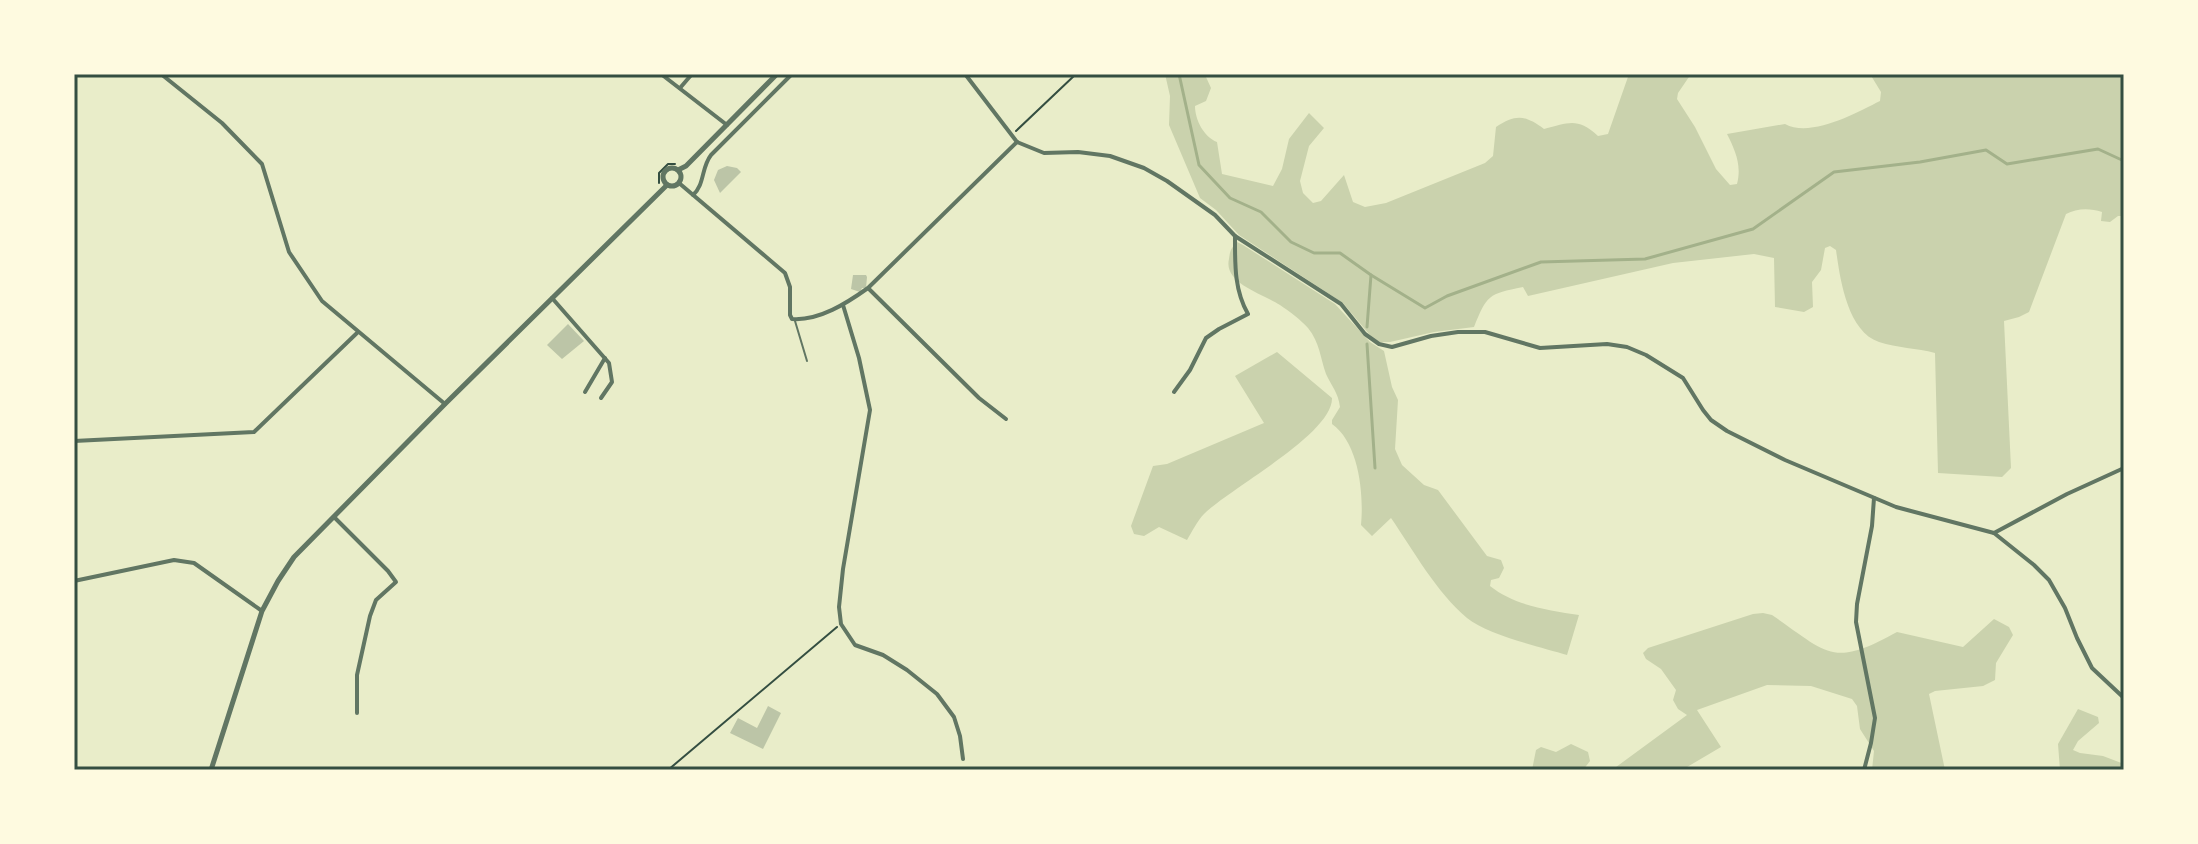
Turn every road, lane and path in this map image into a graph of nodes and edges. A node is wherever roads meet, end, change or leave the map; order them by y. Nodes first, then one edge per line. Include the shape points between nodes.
1 (161, 74) edge
2 (661, 74) edge
3 (692, 74) edge
4 (777, 74) edge
5 (792, 74) edge
6 (965, 74) edge
7 (1076, 74) edge
8 (680, 88) junction
9 (727, 125) junction
10 (1013, 135) junction
11 (1017, 142) junction
12 (678, 170) junction
13 (679, 183) junction
14 (667, 185) junction
15 (693, 195) junction
16 (1235, 236) junction
17 (868, 288) junction
18 (552, 298) junction
19 (843, 305) junction
20 (795, 320) junction
21 (357, 333) junction
22 (605, 358) junction
23 (807, 361) dead end
24 (585, 392) dead end
25 (1174, 392) dead end
26 (601, 398) dead end
27 (445, 404) junction
28 (1006, 419) dead end
29 (74, 441) edge
30 (2124, 468) edge
31 (1874, 498) junction
32 (334, 517) junction
33 (1994, 533) junction
34 (74, 581) edge
35 (262, 611) junction
36 (841, 624) junction
37 (2124, 698) edge
38 (357, 713) dead end
39 (963, 759) dead end
40 (211, 770) edge
41 (668, 770) edge
42 (1864, 770) edge

1 - 21 street via 262,164 289,252 322,301
2 - 8 street
3 - 8 street
4 - 9 street
5 - 15 street via 711,155
6 - 10 street
7 - 10 path
8 - 9 street
9 - 12 street
10 - 11 street
11 - 16 street via 1044,153 1110,156 1144,168 1215,215
11 - 17 street
12 - 13 street
12 - 14 street via 665,171
13 - 14 street
13 - 15 street
14 - 18 street
15 - 20 street via 785,273
16 - 25 street via 1237,284 1248,314 1206,338
16 - 31 street via 1341,304 1379,344 1392,347 1431,336 1485,332 1540,348 1627,347 1683,378 1711,420 1727,431
17 - 19 street
17 - 28 street
18 - 22 street
18 - 27 street
19 - 20 street
19 - 36 street via 870,410 843,569
20 - 23 lane
21 - 27 street
21 - 29 street via 254,432
22 - 24 street
22 - 26 street via 612,382
27 - 32 street
30 - 33 street
31 - 33 street
31 - 42 street via 1856,622 1875,718
32 - 35 street via 294,557
32 - 38 street via 396,582 379,596 370,616 357,675
33 - 37 street via 2049,580 2092,668
34 - 35 street via 174,560 194,563
35 - 40 street
36 - 39 street via 855,645 883,655 937,694 954,717
36 - 41 path

